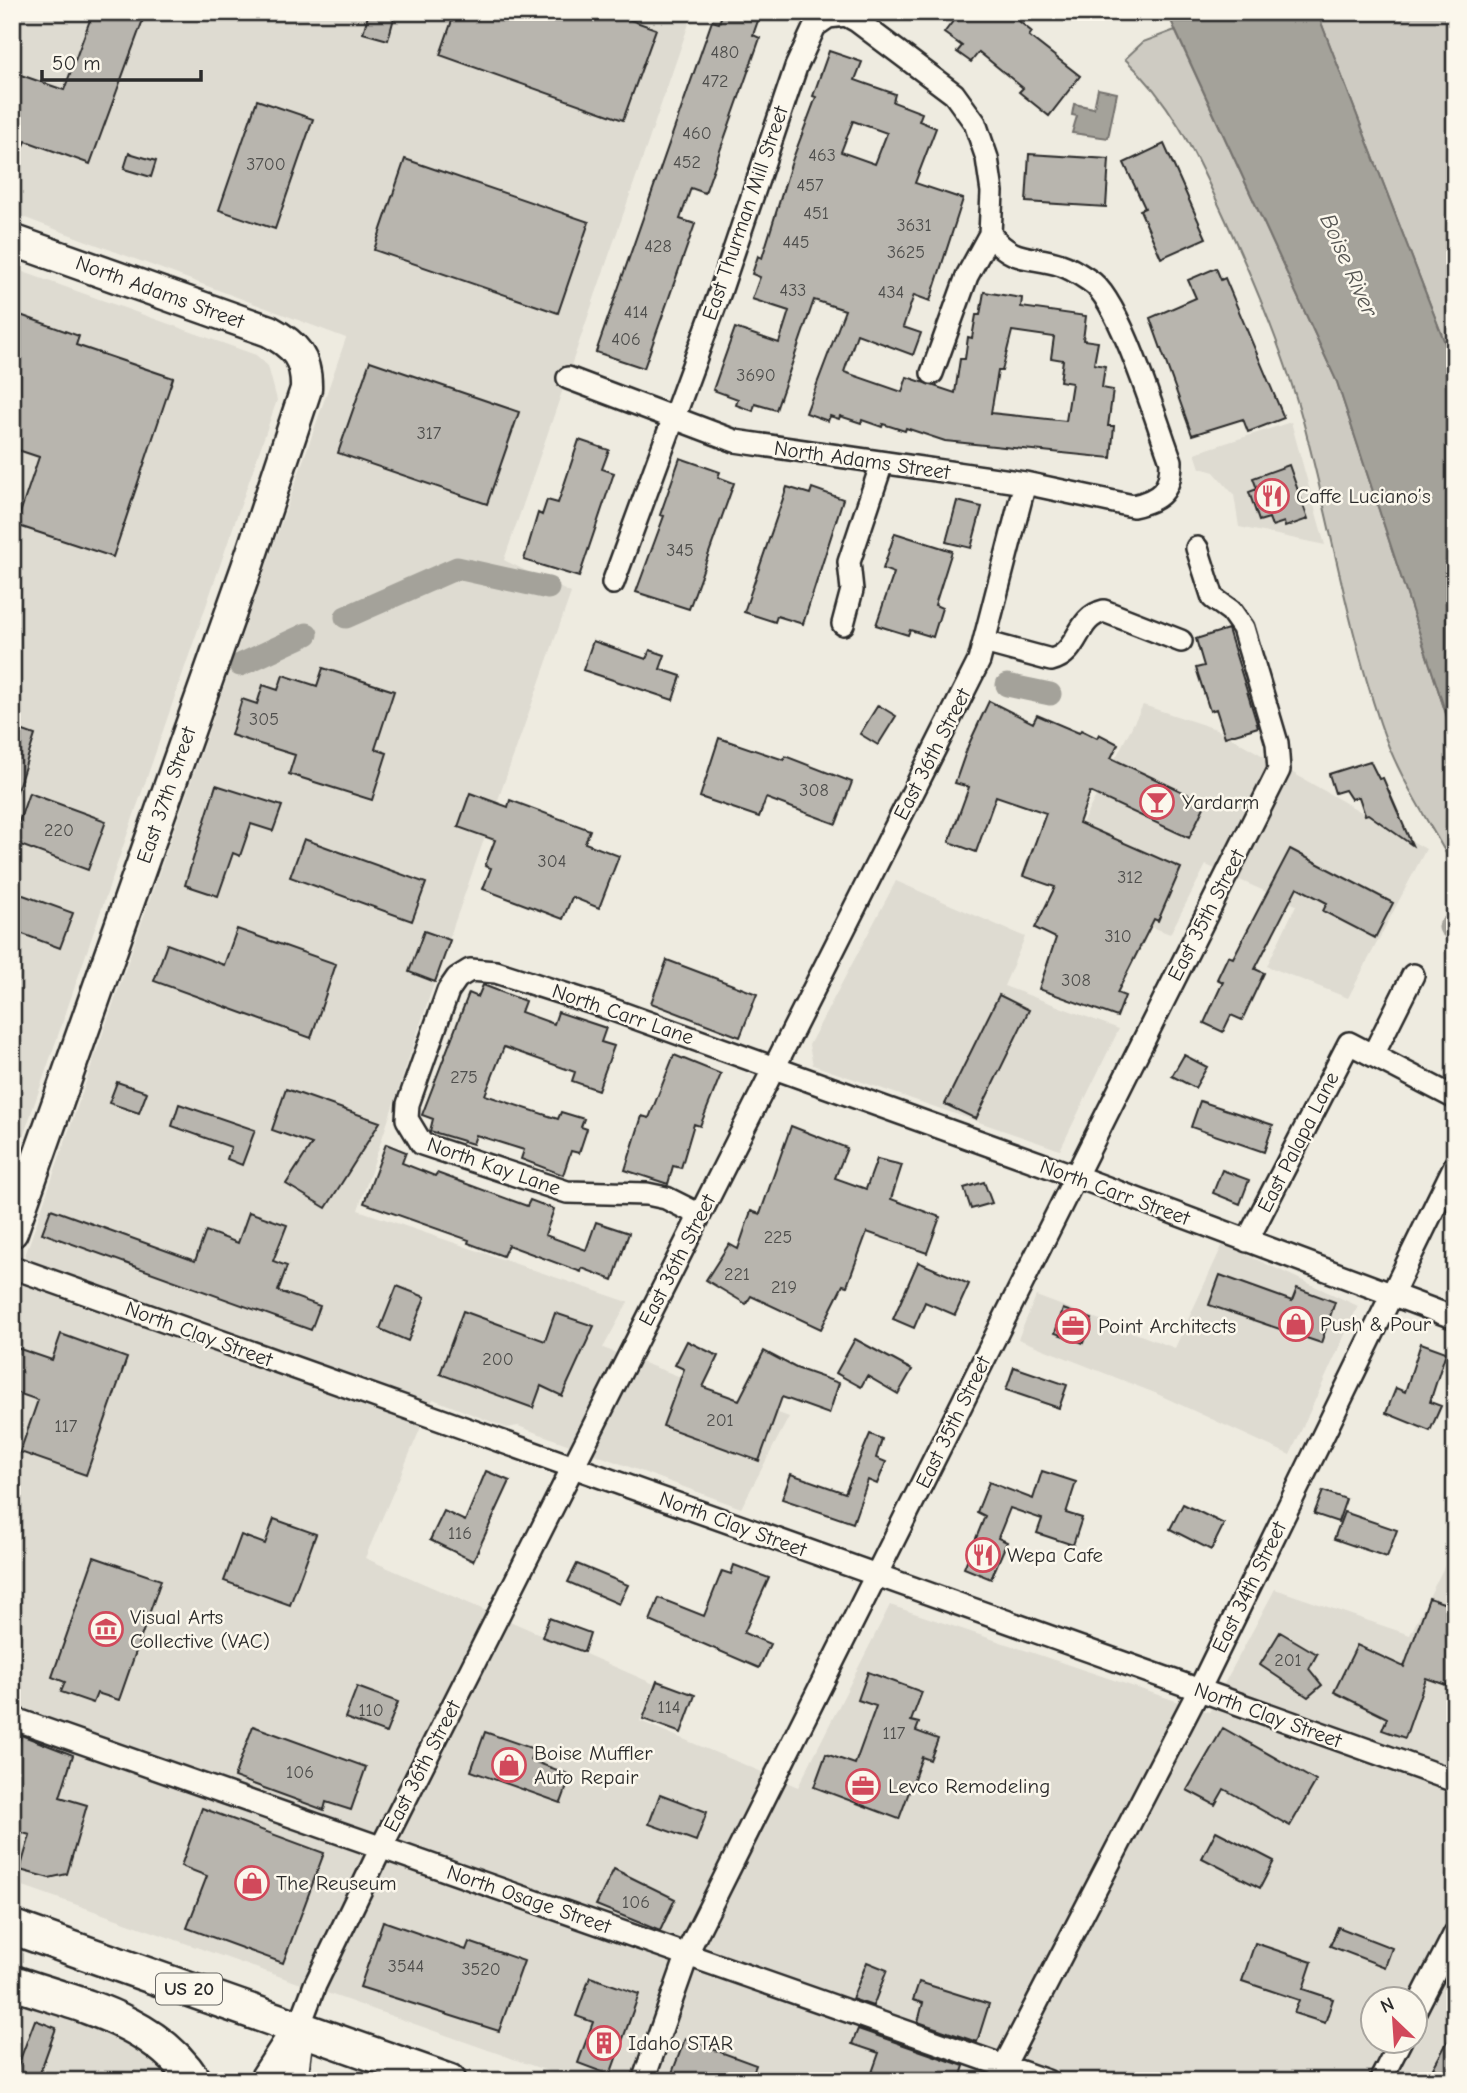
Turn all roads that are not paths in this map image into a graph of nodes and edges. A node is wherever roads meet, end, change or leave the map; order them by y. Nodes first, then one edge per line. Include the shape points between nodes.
1 (827, 15) edge
2 (990, 234) junction
3 (12, 240) edge
4 (301, 356) joint
5 (932, 373) dead end
6 (568, 378) dead end
7 (674, 418) junction
8 (882, 463) junction
9 (1026, 483) junction
10 (1197, 548) dead end
11 (612, 583) dead end
12 (843, 624) dead end
13 (1181, 640) dead end
14 (984, 642) junction
15 (1413, 975) dead end
16 (1373, 1055) junction
17 (774, 1069) junction
18 (1455, 1098) edge
19 (412, 1132) joint
20 (1455, 1166) edge
21 (1075, 1176) junction
22 (700, 1214) junction
23 (12, 1232) edge
24 (1247, 1241) junction
25 (12, 1268) edge
26 (1391, 1295) junction
27 (1455, 1318) edge
28 (573, 1468) junction
29 (877, 1575) junction
30 (1199, 1690) junction
31 (12, 1718) edge
32 (1455, 1781) edge
33 (381, 1848) junction
34 (12, 1927) edge
35 (1455, 1933) edge
36 (687, 1955) junction
37 (12, 1982) edge
38 (1428, 1987) edge
39 (299, 2027) junction
40 (1394, 2054) edge
41 (1002, 2073) edge
42 (194, 2081) edge
43 (264, 2081) edge
44 (292, 2081) edge
45 (449, 2081) edge
46 (643, 2081) edge
47 (1046, 2081) edge
48 (1380, 2081) edge

1 - 2 street via 846,15 857,21 954,94 975,122 992,192
1 - 7 street, East Thurman Mill Street via 815,26 796,67
2 - 5 street via 967,276
2 - 9 street, North Adams Street via 1016,257 1062,265 1094,283 1115,312 1171,461 1171,480 1162,494 1133,506
3 - 4 street, North Adams Street via 269,331
4 - 23 street, East 37th Street via 306,389 283,460
6 - 7 street, North Adams Street
7 - 8 street, North Adams Street via 735,441
7 - 11 street, East Thurman Mill Street
8 - 9 street, North Adams Street
8 - 12 street via 849,562 852,590
9 - 14 street, East 36th Street
10 - 21 street, East 35th Street via 1213,598 1231,611 1242,628 1277,743 1279,770
13 - 14 street via 1104,611 1092,614 1072,648 1060,658 1051,660
14 - 17 street, East 36th Street via 979,661
15 - 16 street
16 - 18 street
16 - 24 street, East Palapa Lane via 1349,1042
17 - 19 street, North Carr Lane via 603,1006 496,972 470,970 448,991 408,1104
17 - 21 street, North Carr Street
17 - 22 street, East 36th Street
19 - 22 street, North Kay Lane via 432,1149 545,1186 567,1192 647,1194
20 - 26 street, East 34th Street
21 - 24 street, North Carr Street
21 - 29 street, East 35th Street
22 - 28 street, East 36th Street
24 - 26 street, North Carr Street
25 - 28 street, North Clay Street
26 - 27 street, North Carr Street
26 - 30 street, East 34th Street
28 - 29 street, North Clay Street
28 - 33 street, East 36th Street
29 - 30 street, North Clay Street
29 - 36 street, East 35th Street
30 - 32 street, North Clay Street
30 - 41 street, East 34th Street
31 - 33 street, North Osage Street
33 - 36 street, North Osage Street
33 - 39 street, East 36th Street via 314,1985
34 - 39 main road, US 20
35 - 38 street
36 - 41 street, North Osage Street
36 - 46 street, East 35th Street
37 - 42 main road via 134,2025 182,2062
39 - 43 street
39 - 44 street
39 - 45 main road, US 20
40 - 48 street
41 - 47 street, North Osage Street

